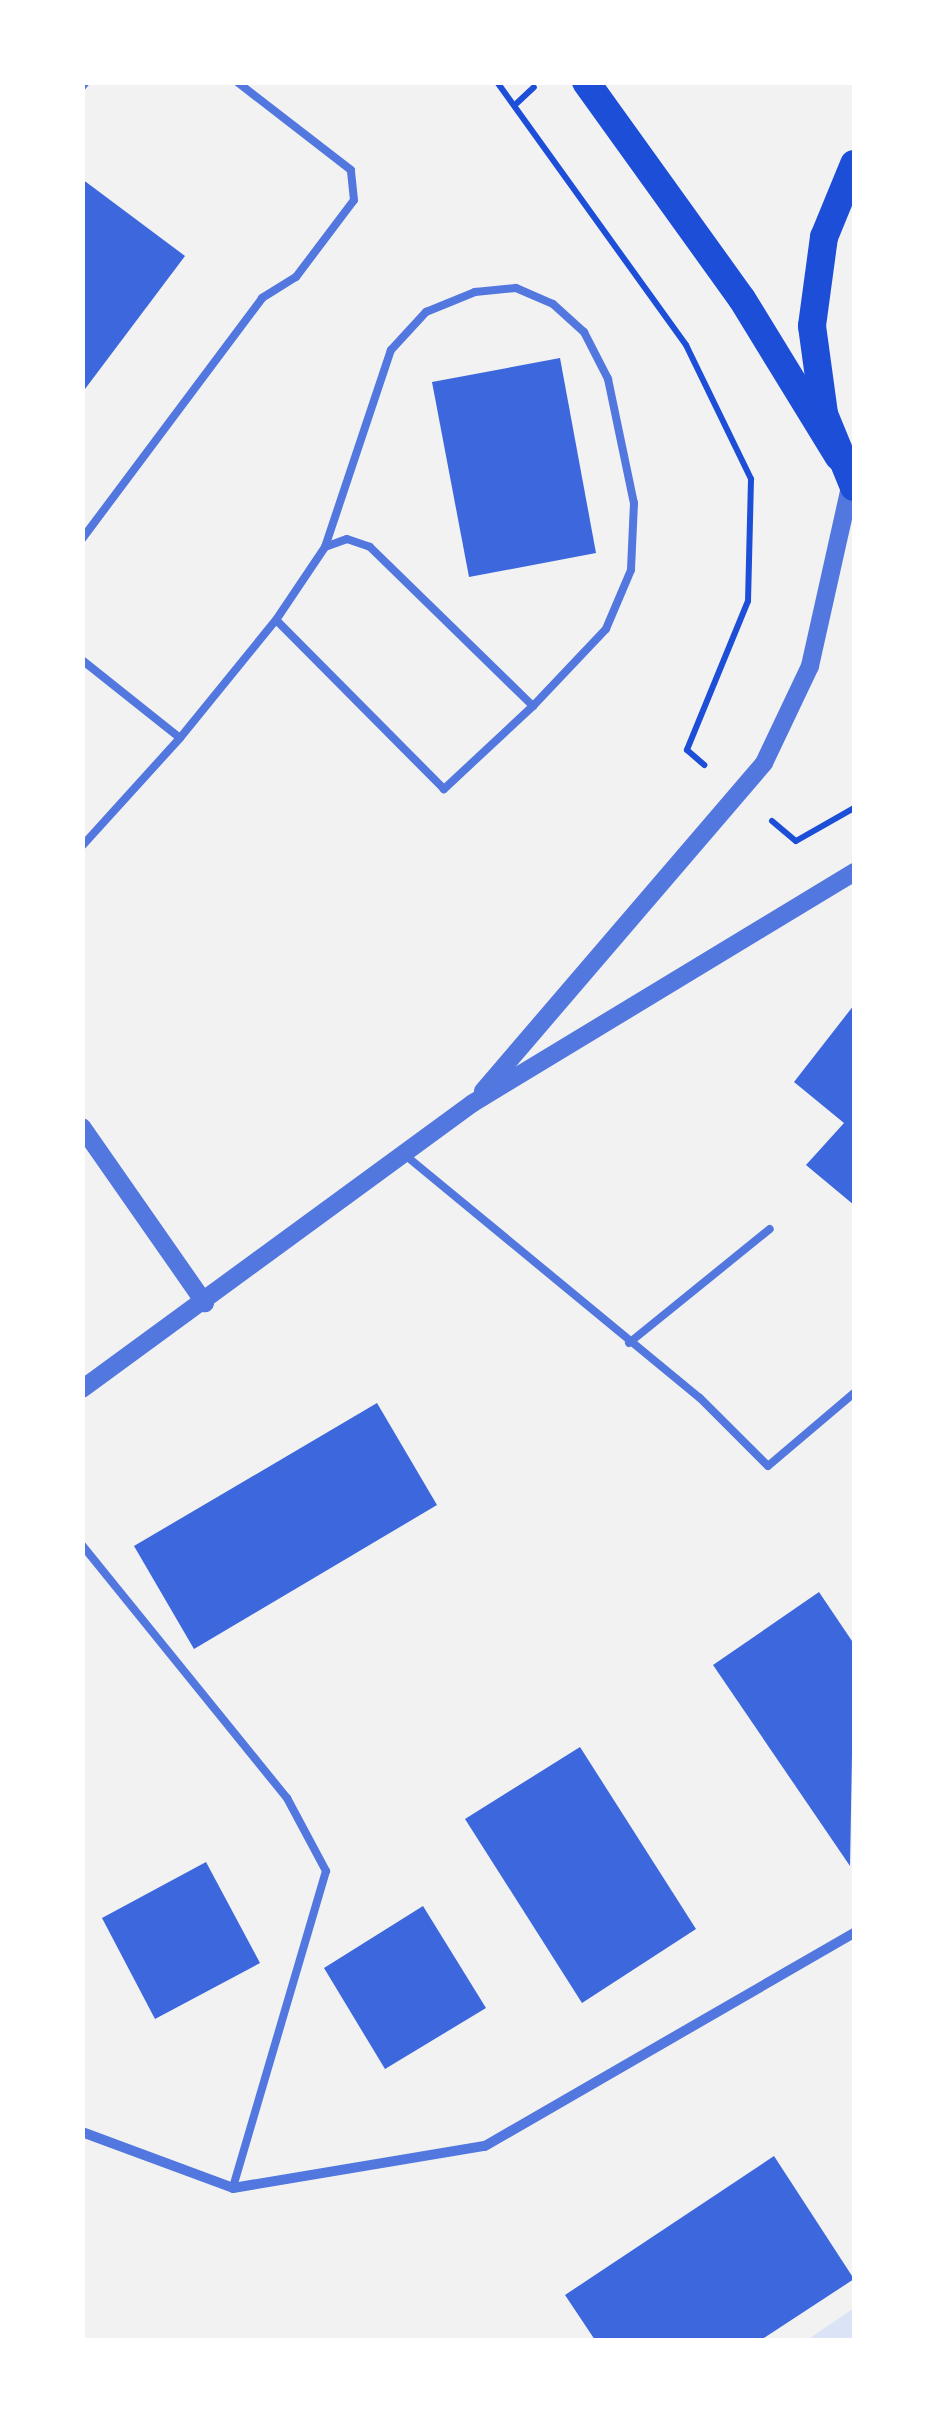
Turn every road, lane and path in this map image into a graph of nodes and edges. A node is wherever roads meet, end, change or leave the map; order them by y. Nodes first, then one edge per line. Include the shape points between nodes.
1 (237, 82) edge
2 (498, 82) edge
3 (539, 82) edge
4 (586, 82) edge
5 (517, 102) junction
6 (854, 164) edge
7 (849, 475) edge
8 (82, 539) edge
9 (324, 546) junction
10 (276, 620) junction
11 (82, 660) edge
12 (534, 706) junction
13 (180, 738) junction
14 (686, 750) dead end
15 (82, 846) edge
16 (854, 872) edge
17 (472, 1103) junction
18 (82, 1127) edge
19 (404, 1155) junction
20 (770, 1230) dead end
21 (205, 1304) junction
22 (629, 1344) junction
23 (82, 1389) edge
24 (854, 1393) edge
25 (82, 1544) edge
26 (854, 1934) edge
27 (82, 2132) edge
28 (233, 2188) junction

1 - 8 lane via 351,170 354,200 296,277 262,298
2 - 5 path
3 - 5 path
4 - 7 highway via 731,284
5 - 14 path via 686,345 751,480 748,601
6 - 7 highway via 824,237 812,326 815,370
7 - 17 street via 810,666 764,763
9 - 10 lane
9 - 12 lane via 347,539 370,547
9 - 12 lane via 391,350 426,312 475,292 516,288 553,304 584,332 608,379 634,504 631,570 606,629
10 - 12 lane via 444,788
10 - 13 lane
11 - 13 lane
13 - 15 lane
16 - 17 street
17 - 19 street
18 - 21 street
19 - 21 street
19 - 22 lane
20 - 22 lane
21 - 23 street
22 - 24 lane via 700,1398 768,1466
25 - 28 lane via 287,1798 326,1871
26 - 28 street via 485,2146
27 - 28 street

